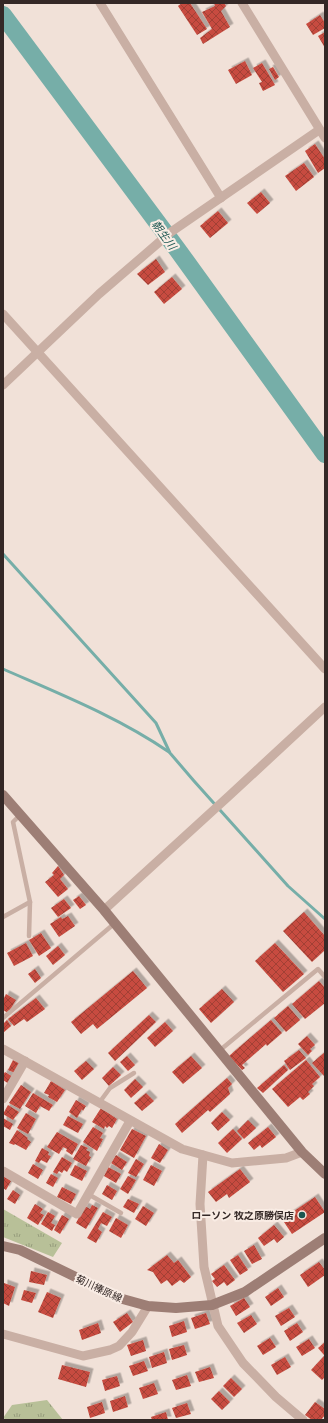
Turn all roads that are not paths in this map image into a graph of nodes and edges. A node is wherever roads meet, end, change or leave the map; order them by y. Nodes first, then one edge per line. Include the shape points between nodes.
1 (100, 3) edge
2 (242, 3) edge
3 (322, 134) edge
4 (221, 198) junction
5 (3, 314) edge
6 (38, 352) junction
7 (3, 385) edge
8 (325, 670) edge
9 (325, 707) edge
10 (3, 795) edge
11 (20, 815) junction
12 (30, 902) junction
13 (104, 910) junction
14 (3, 917) edge
15 (115, 923) junction
16 (29, 936) dead end
17 (325, 977) edge
18 (3, 1018) edge
19 (3, 1049) edge
20 (219, 1051) junction
21 (25, 1062) junction
22 (134, 1073) dead end
23 (3, 1099) edge
24 (99, 1103) junction
25 (130, 1121) junction
26 (302, 1152) junction
27 (203, 1155) junction
28 (3, 1171) edge
29 (325, 1174) edge
30 (88, 1194) junction
31 (121, 1213) dead end
32 (325, 1238) edge
33 (3, 1246) edge
34 (212, 1305) junction
35 (148, 1306) junction
36 (3, 1334) edge
37 (303, 1420) edge

1 - 4 street
2 - 3 street
3 - 4 street
4 - 6 street via 161,240
5 - 6 street
6 - 7 street
6 - 8 street
9 - 13 street
10 - 11 street
11 - 12 lane via 13,822
11 - 13 street
12 - 14 lane
12 - 16 lane
13 - 15 street
15 - 18 lane
15 - 20 street
17 - 20 lane via 318,970
19 - 21 street
20 - 26 street
21 - 23 street
21 - 24 street
22 - 24 lane via 110,1088
24 - 25 street
25 - 27 street via 182,1149
25 - 30 street
26 - 27 street via 286,1158 232,1164
26 - 29 street
27 - 34 street via 200,1204 204,1267
28 - 30 street via 77,1214
30 - 31 lane
32 - 34 street, 菊川榛原線 via 245,1292
33 - 35 street, 菊川榛原線 via 20,1250 119,1298
34 - 35 street, 菊川榛原線 via 176,1308
34 - 37 street via 218,1326 243,1364
35 - 36 street via 132,1332 119,1346 83,1356

